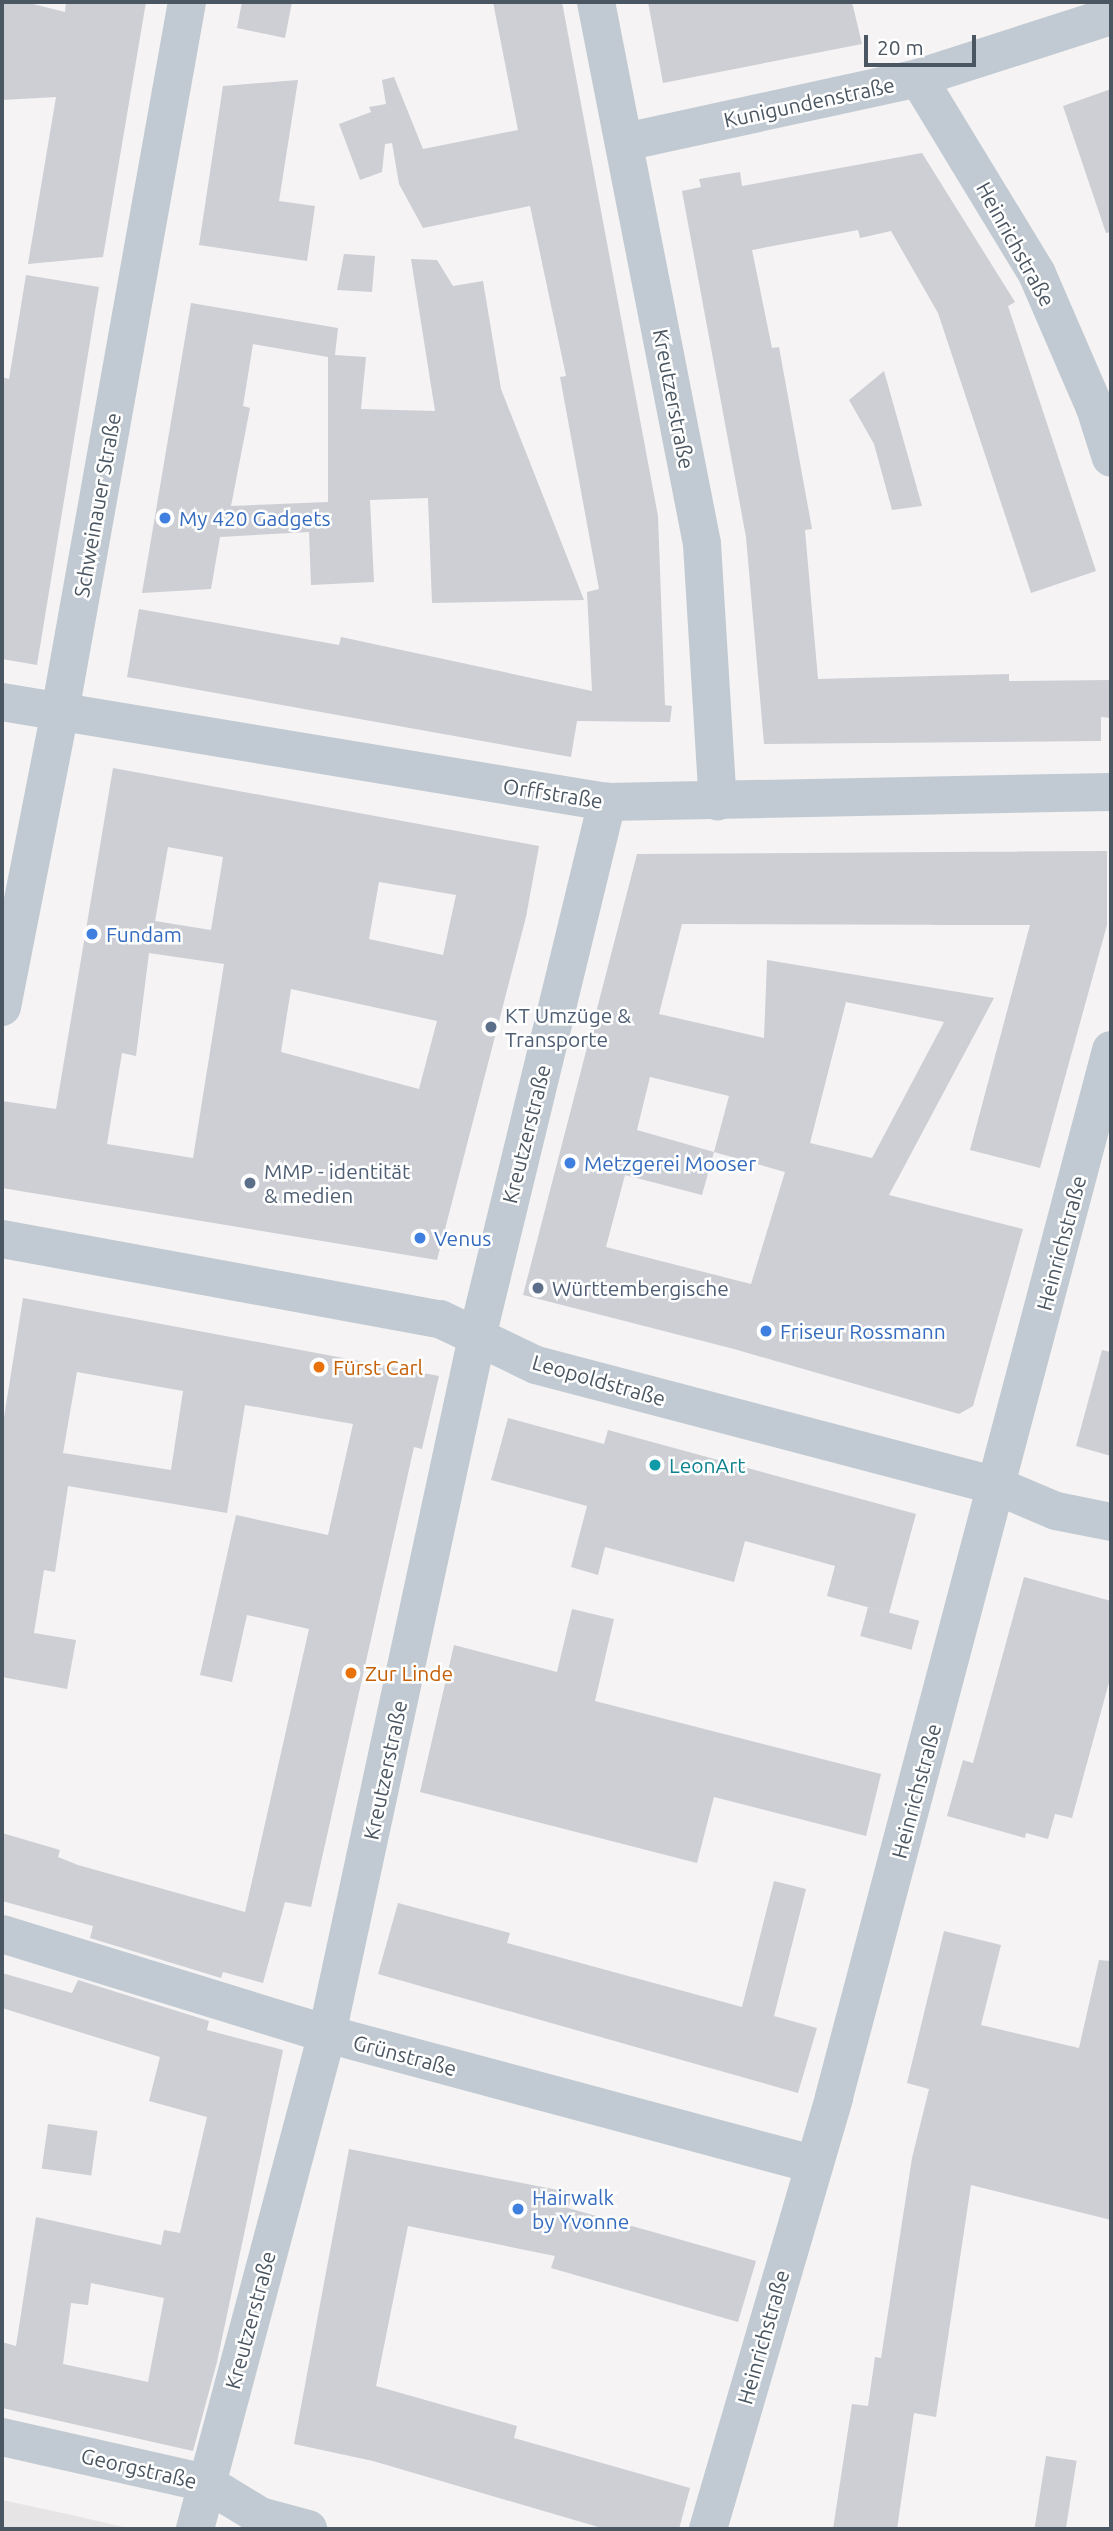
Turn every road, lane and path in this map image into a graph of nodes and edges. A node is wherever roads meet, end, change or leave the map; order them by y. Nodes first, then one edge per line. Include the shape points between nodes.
1 (187, 2) edge
2 (596, 2) edge
3 (1111, 16) edge
4 (918, 78) junction
5 (625, 142) junction
6 (1111, 458) edge
7 (2, 702) edge
8 (60, 712) junction
9 (1111, 792) edge
10 (607, 802) junction
11 (718, 802) junction
12 (2, 1007) edge
13 (1111, 1050) edge
14 (2, 1240) edge
15 (477, 1337) junction
16 (998, 1486) junction
17 (1111, 1522) edge
18 (2, 1934) edge
19 (327, 2034) junction
20 (812, 2164) junction
21 (2, 2437) edge
22 (206, 2483) junction
23 (195, 2529) edge
24 (309, 2529) edge
25 (708, 2529) edge

1 - 8 street, Schweinauer Straße
2 - 5 street, Kreutzerstraße
3 - 4 street, Kunigundenstraße
4 - 5 street, Kunigundenstraße
4 - 6 street, Heinrichstraße via 1037,274 1095,408
5 - 11 street, Kreutzerstraße via 702,544
7 - 8 street, Orffstraße
8 - 10 street, Orffstraße
8 - 12 street, Schweinauer Straße
9 - 11 street, Orffstraße
10 - 11 street, Orffstraße
10 - 15 street, Kreutzerstraße
13 - 16 street, Heinrichstraße
14 - 15 street, Leopoldstraße via 440,1319
15 - 16 street, Leopoldstraße via 536,1365
15 - 19 street, Kreutzerstraße
16 - 17 street, Leopoldstraße via 1056,1511
16 - 20 street, Heinrichstraße
18 - 19 street, Grünstraße
19 - 20 street, Grünstraße
19 - 22 street, Kreutzerstraße
20 - 25 street, Heinrichstraße
21 - 22 street, Georgstraße
22 - 23 street, Kreutzerstraße
22 - 24 street, Georgstraße via 260,2516

